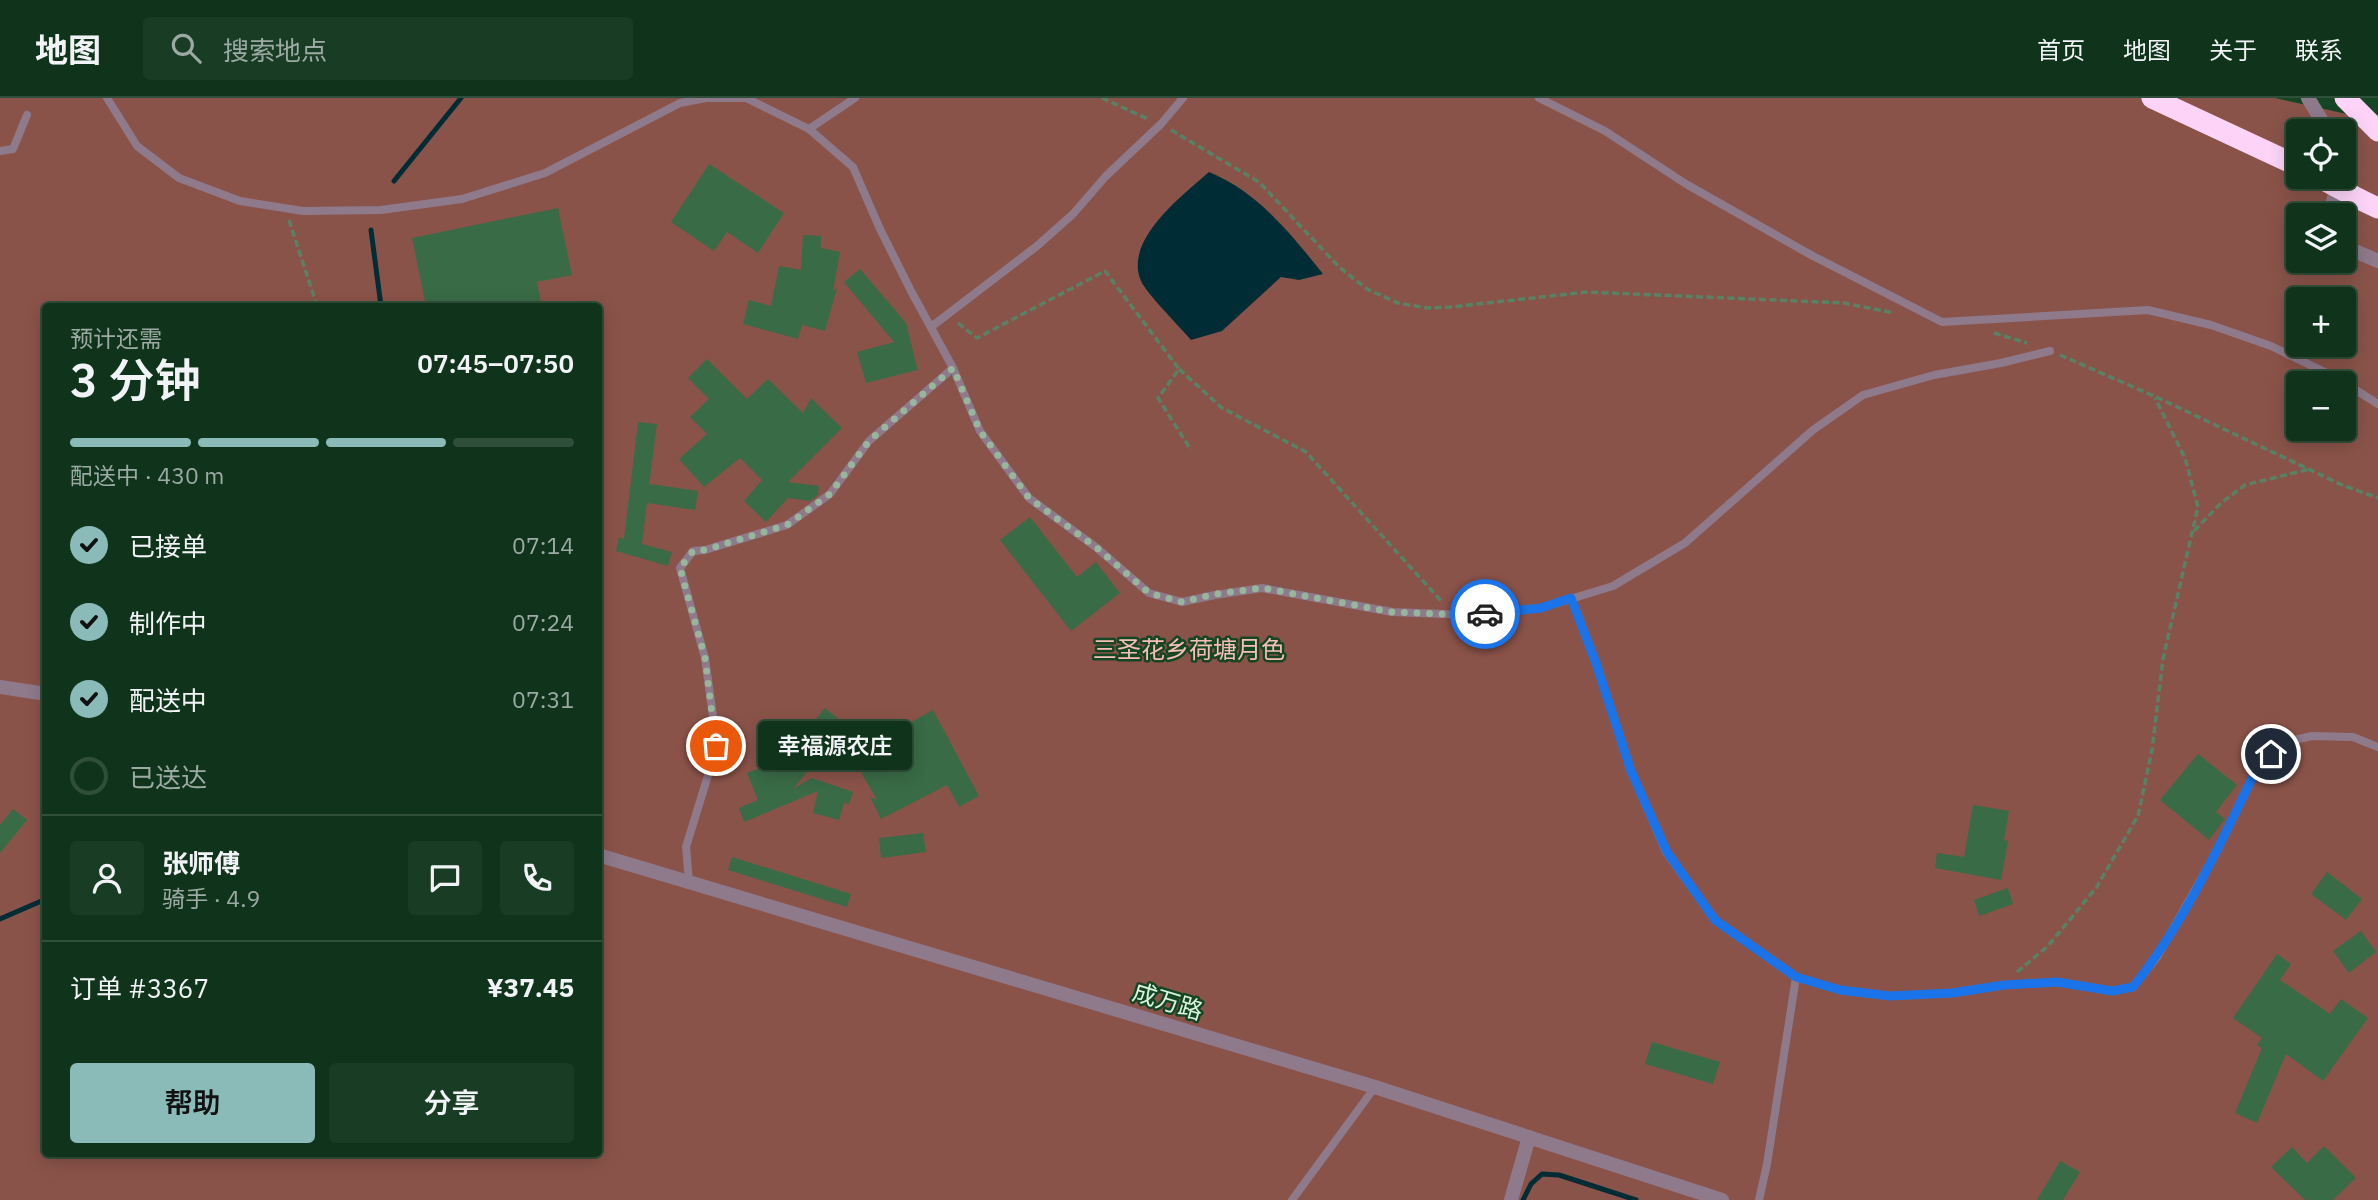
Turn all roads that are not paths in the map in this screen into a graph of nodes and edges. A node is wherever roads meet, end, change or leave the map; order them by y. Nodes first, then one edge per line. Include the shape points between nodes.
1 (107, 98) edge
2 (855, 98) edge
3 (1183, 98) edge
4 (1539, 98) edge
5 (2152, 98) edge
6 (2308, 98) edge
7 (2345, 98) edge
8 (27, 115) dead end
9 (2321, 119) edge
10 (809, 130) junction
11 (2378, 131) edge
12 (0, 151) edge
13 (2286, 160) edge
14 (2341, 189) edge
15 (2368, 203) edge
16 (2356, 251) edge
17 (2378, 261) edge
18 (931, 327) junction
19 (2050, 351) dead end
20 (953, 368) junction
21 (2378, 404) edge
22 (1571, 598) junction
23 (0, 687) edge
24 (42, 693) edge
25 (2378, 747) edge
26 (602, 856) edge
27 (689, 882) junction
28 (1796, 977) junction
29 (1376, 1087) junction
30 (1529, 1137) junction
31 (1293, 1200) edge
32 (1511, 1200) edge
33 (1722, 1200) edge
34 (1759, 1200) edge

1 - 10 lane via 138,146 180,178 240,201 303,211 381,210 462,199 545,173 680,103 706,98 746,98
2 - 10 lane
3 - 18 lane via 1073,214
4 - 21 lane via 1605,131 1686,184 1799,248 1942,322 2148,310 2272,346
5 - 13 highway
6 - 9 street
7 - 11 highway
8 - 12 lane via 13,149
10 - 18 lane via 853,167
14 - 15 highway, bridge
16 - 17 street
18 - 20 lane
19 - 22 lane via 1863,395 1813,430 1685,543 1613,586
20 - 22 lane via 980,431 1029,498 1149,593 1182,602 1262,588 1392,612 1453,615 1541,608
20 - 27 lane via 869,441 830,494 787,525 693,551 680,568 705,658 716,746 686,848
22 - 28 lane via 1631,771 1667,852 1715,920
23 - 24 street
25 - 28 lane via 2353,737 2312,736 2285,742 2258,766 2215,855 2157,957 2133,987 2112,991 2057,982 1890,996 1840,990
26 - 27 street, 成万路
27 - 29 street, 成万路
28 - 34 lane
29 - 30 street, 成万路
29 - 31 lane
30 - 32 street
30 - 33 street, 成万路

